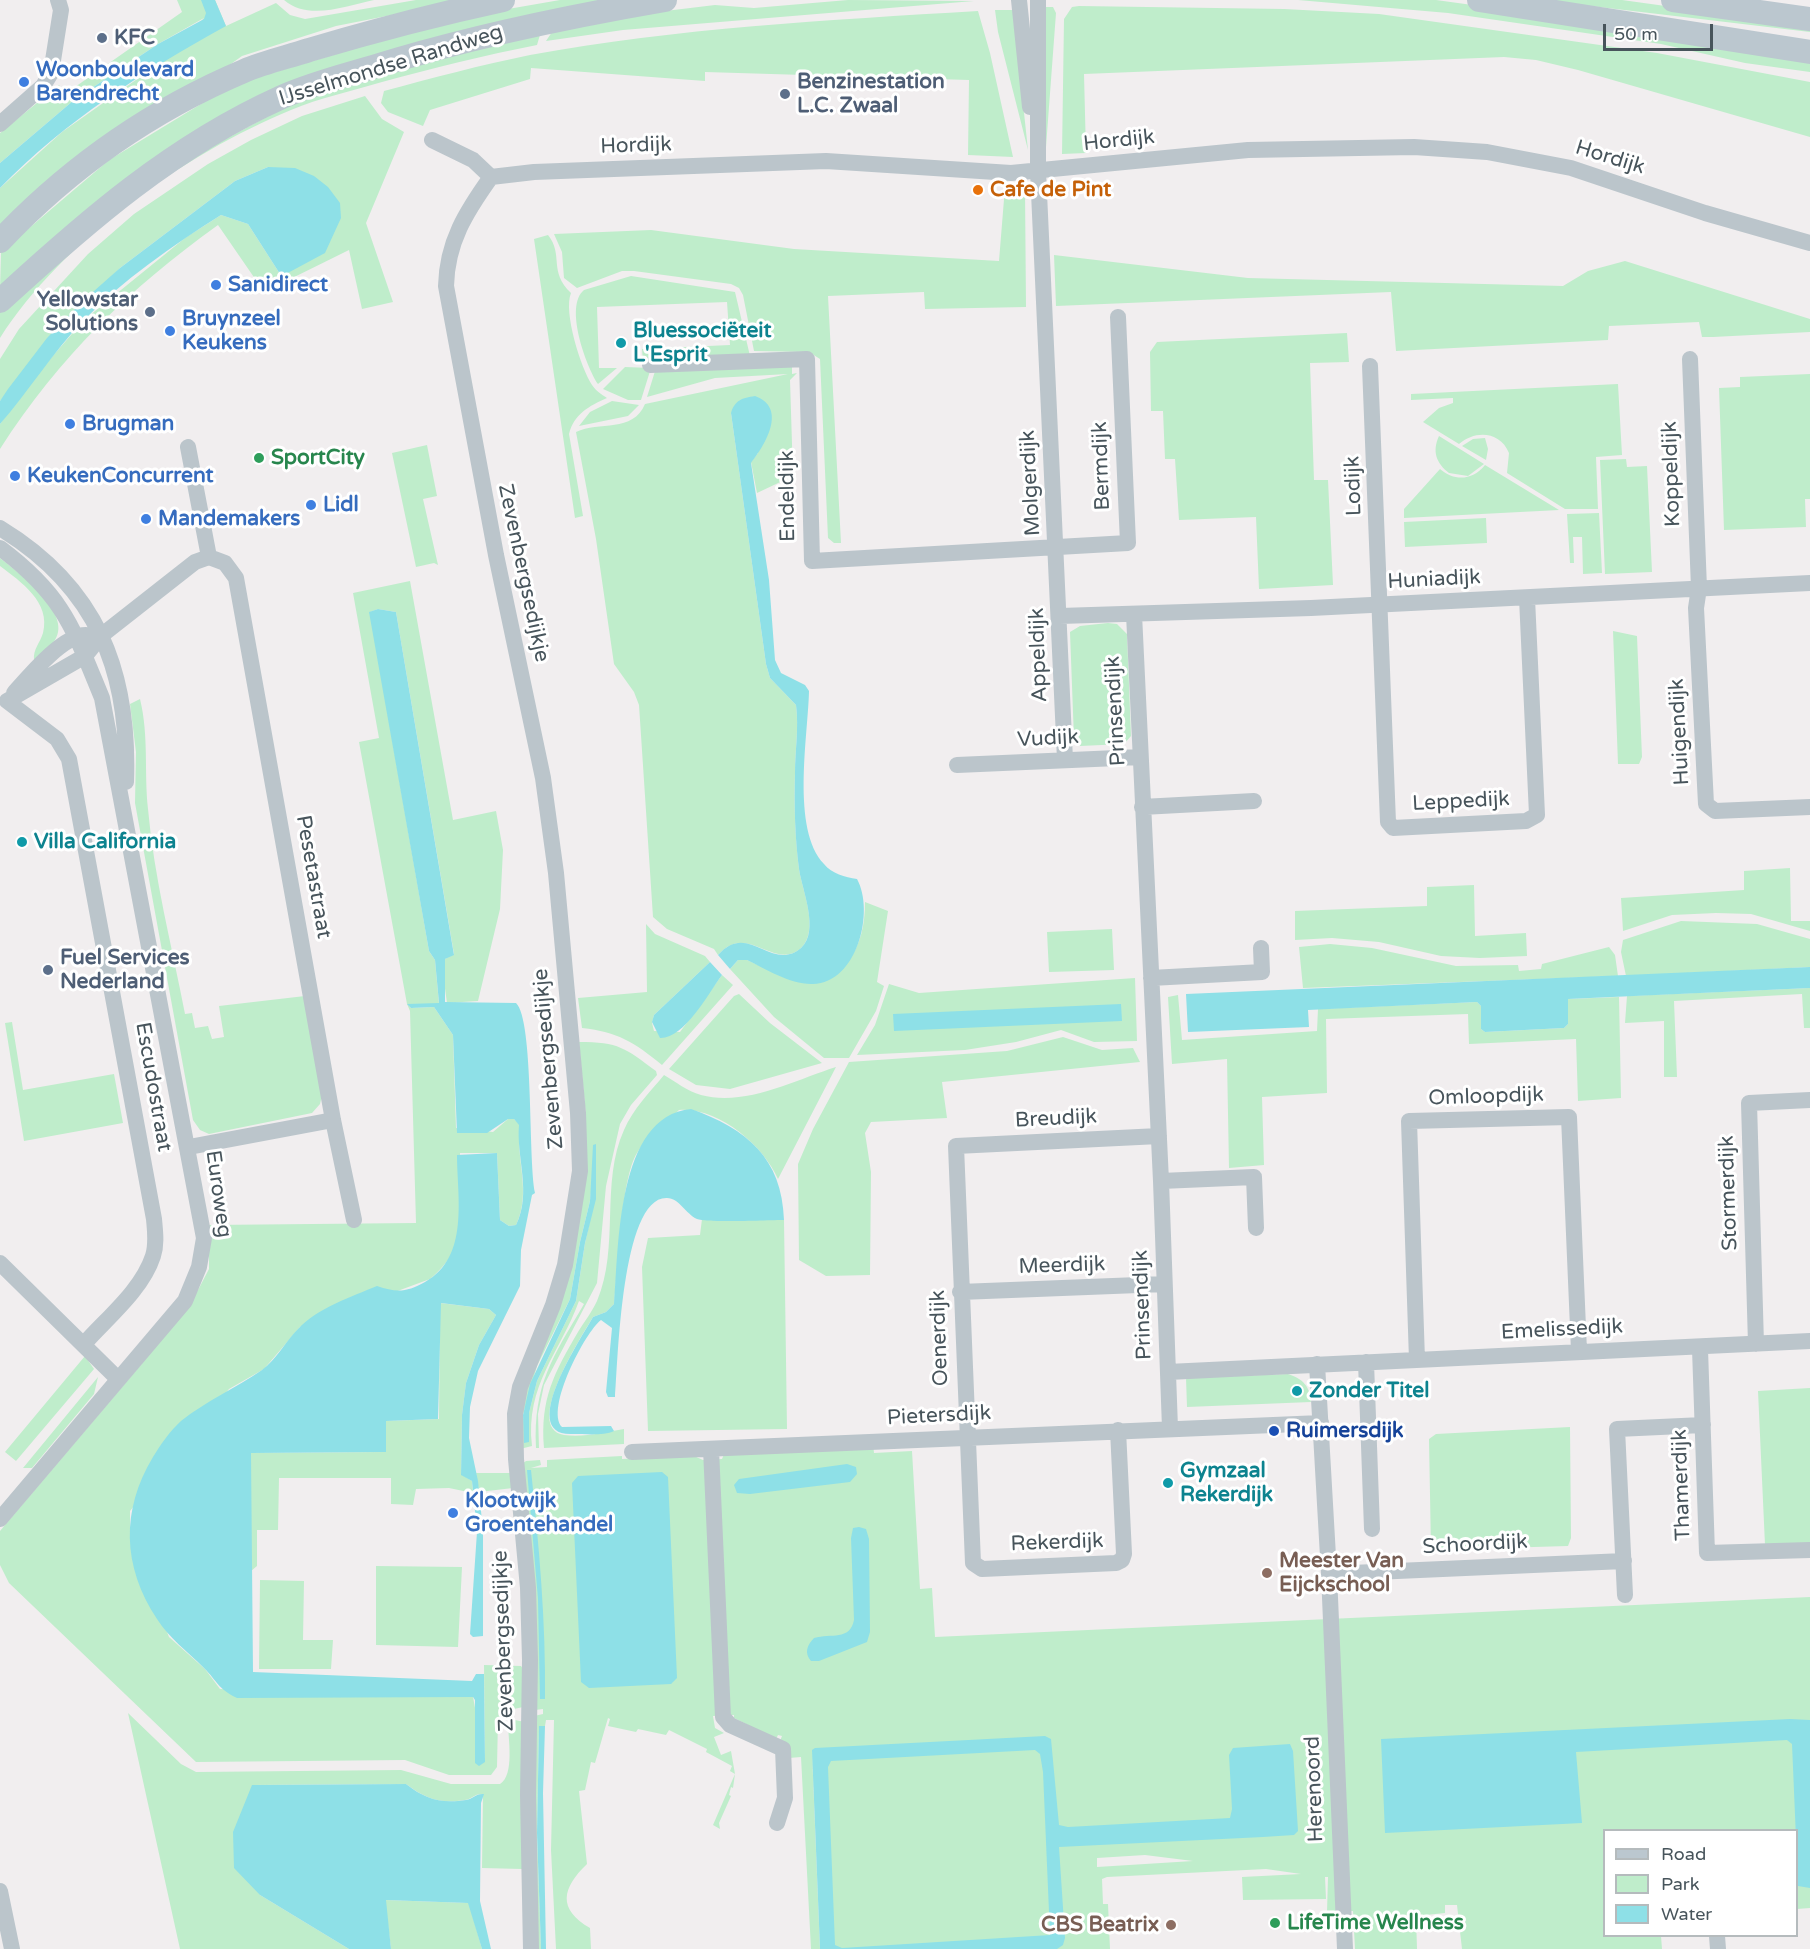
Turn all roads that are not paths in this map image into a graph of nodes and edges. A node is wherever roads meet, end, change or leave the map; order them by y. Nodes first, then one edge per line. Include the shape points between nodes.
1 (58, 0) edge
2 (503, 0) edge
3 (665, 0) edge
4 (1019, 0) edge
5 (1038, 0) edge
6 (1479, 0) edge
7 (1673, 0) edge
8 (1810, 19) edge
9 (1810, 52) edge
10 (0, 124) edge
11 (432, 140) dead end
12 (1038, 171) junction
13 (491, 177) junction
14 (0, 241) edge
15 (1810, 243) edge
16 (0, 301) edge
17 (1118, 317) dead end
18 (1690, 359) dead end
19 (650, 365) dead end
20 (1370, 366) dead end
21 (188, 447) dead end
22 (0, 528) edge
23 (0, 548) edge
24 (1057, 548) junction
25 (209, 557) junction
26 (812, 561) joint
27 (1810, 583) edge
28 (1699, 588) junction
29 (1527, 598) junction
30 (1381, 605) junction
31 (1134, 614) junction
32 (1060, 616) junction
33 (102, 634) junction
34 (76, 635) junction
35 (85, 656) junction
36 (4, 704) edge
37 (1140, 757) junction
38 (1065, 760) junction
39 (957, 765) dead end
40 (1254, 801) dead end
41 (1142, 807) junction
42 (1810, 807) edge
43 (125, 810) junction
44 (1261, 948) dead end
45 (1151, 978) junction
46 (1810, 1100) edge
47 (333, 1120) junction
48 (1159, 1136) junction
49 (956, 1146) joint
50 (189, 1148) junction
51 (1161, 1181) junction
52 (354, 1220) dead end
53 (1256, 1228) dead end
54 (0, 1263) edge
55 (1164, 1284) junction
56 (960, 1292) junction
57 (1810, 1341) edge
58 (84, 1344) junction
59 (1756, 1344) junction
60 (1700, 1349) junction
61 (1579, 1350) junction
62 (1417, 1360) junction
63 (1366, 1362) junction
64 (1317, 1364) junction
65 (1168, 1372) junction
66 (118, 1379) junction
67 (1321, 1423) junction
68 (1703, 1425) junction
69 (1170, 1428) junction
70 (1118, 1430) junction
71 (966, 1437) junction
72 (711, 1449) junction
73 (632, 1452) dead end
74 (0, 1519) edge
75 (1372, 1529) dead end
76 (1810, 1550) edge
77 (1624, 1561) junction
78 (973, 1563) joint
79 (1329, 1574) junction
80 (1625, 1595) dead end
81 (777, 1823) dead end
82 (0, 1891) edge
83 (12, 1949) edge
84 (531, 1949) edge
85 (1345, 1949) edge

1 - 10 street via 61,10 51,73 43,86
2 - 14 main road, IJsselmondse Randweg via 312,49 246,70 188,97 90,160
3 - 16 main road, IJsselmondse Randweg via 498,31 283,97 160,167 114,199
4 - 12 street, Molgerdijk
5 - 12 street, Molgerdijk
6 - 9 main road
7 - 8 main road
11 - 13 street via 473,160
12 - 13 street, Hordijk via 1011,173 826,161
12 - 15 street, Hordijk via 1248,150 1414,147 1487,152 1571,168
12 - 24 street, Molgerdijk
13 - 84 street, Zevenbergsedijkje via 466,212 451,244 446,286 543,778 556,873 580,1170 565,1265 520,1387 515,1414 530,1648
17 - 24 street, Bermdijk via 1128,543
18 - 28 street, Koppeldijk
19 - 26 street, Endeldijk via 807,359
20 - 30 street, Lodijk
21 - 25 street
22 - 33 street, Euroweg via 57,572 87,608
23 - 34 street, Euroweg via 52,594
24 - 26 street, Molgerdijk
24 - 32 street, Appeldijk
25 - 33 street via 195,562
25 - 47 street, Pesetastraat via 225,562 236,578
27 - 28 street, Huniadijk
28 - 29 street, Huniadijk
28 - 42 street, Huigendijk via 1696,608 1706,804 1715,811
29 - 30 street, Huniadijk
29 - 30 street, Leppedijk via 1537,815 1526,821 1394,828 1388,822
30 - 31 street, Huniadijk
31 - 32 street, Huniadijk
31 - 37 street, Prinsendijk
32 - 38 street, Appeldijk
33 - 34 street
33 - 35 street
33 - 43 street, Euroweg via 122,693 128,743
34 - 35 street, Euroweg
34 - 36 street via 36,668
35 - 36 street
35 - 43 street, Euroweg via 102,698
36 - 58 street, Escudostraat via 57,739 69,759 154,1219 154,1255 147,1270
37 - 38 street, Vudijk
37 - 41 street, Prinsendijk
38 - 39 street, Vudijk
40 - 41 street
41 - 45 street, Prinsendijk
43 - 50 street, Euroweg
44 - 45 street via 1262,972
45 - 48 street, Prinsendijk
46 - 59 street, Stormerdijk via 1749,1103
47 - 50 street
47 - 52 street, Pesetastraat
48 - 49 street, Breudijk
48 - 51 street, Prinsendijk
49 - 56 street, Oenerdijk
50 - 66 street, Euroweg via 204,1238 199,1267 184,1301
51 - 53 street via 1254,1177
51 - 55 street, Prinsendijk
54 - 58 street
55 - 56 street, Meerdijk
55 - 65 street, Prinsendijk
56 - 71 street, Oenerdijk
57 - 59 street, Emelissedijk
58 - 66 street
59 - 60 street, Emelissedijk
60 - 61 street, Emelissedijk
60 - 68 street, Thamerdijk
61 - 62 street, Emelissedijk
61 - 62 street, Omloopdijk via 1569,1117 1409,1121
62 - 63 street, Emelissedijk
63 - 64 street, Emelissedijk
63 - 75 street
64 - 65 street
64 - 67 street
65 - 69 street, Prinsendijk
66 - 74 street, Euroweg
67 - 69 street
67 - 79 street
68 - 76 street, Thamerdijk via 1707,1553
68 - 77 street via 1617,1429
69 - 70 street, Pietersdijk
70 - 71 street, Pietersdijk
70 - 78 street, Rekerdijk via 1122,1560 982,1569
71 - 72 street, Pietersdijk
71 - 78 street, Oenerdijk
72 - 73 street, Pietersdijk
72 - 81 street via 723,1717 730,1725 783,1749 785,1798
77 - 79 street, Schoordijk
77 - 80 street
79 - 85 street, Herenoord
82 - 83 street

